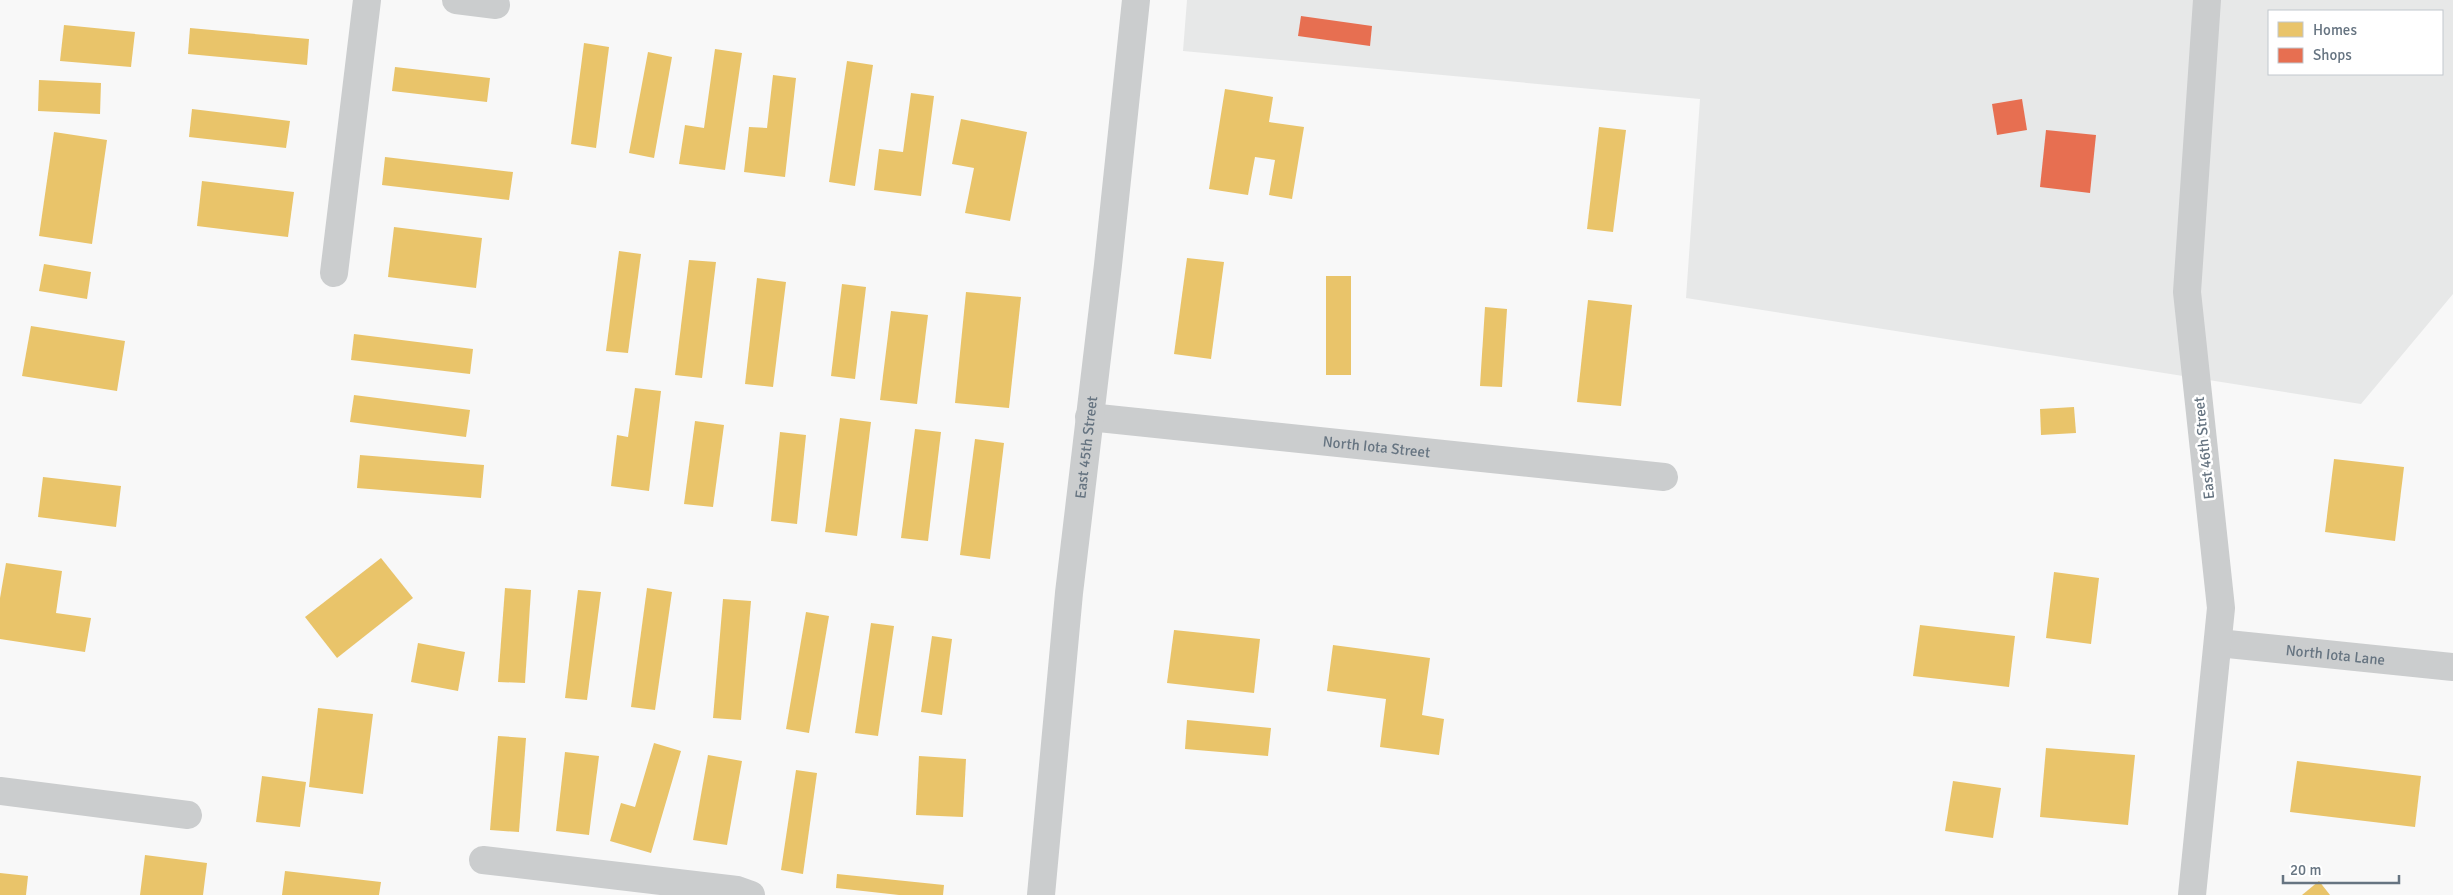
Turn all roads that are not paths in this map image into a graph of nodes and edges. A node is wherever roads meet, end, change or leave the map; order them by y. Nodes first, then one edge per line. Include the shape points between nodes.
1 (367, 0) edge
2 (456, 0) edge
3 (1136, 0) edge
4 (2207, 0) edge
5 (496, 5) dead end
6 (334, 273) dead end
7 (1089, 417) junction
8 (1664, 477) dead end
9 (2218, 642) junction
10 (2453, 667) edge
11 (0, 791) edge
12 (188, 815) dead end
13 (483, 860) dead end
14 (752, 895) edge
15 (1040, 895) edge
16 (2192, 895) edge

1 - 6 street
2 - 5 street
3 - 7 street, East 45th Street
4 - 9 street, East 46th Street via 2187,292 2221,608
7 - 8 street, North Iota Street
7 - 15 street, East 45th Street
9 - 10 street, North Iota Lane
9 - 16 street, East 46th Street
11 - 12 street
13 - 14 street via 736,890

